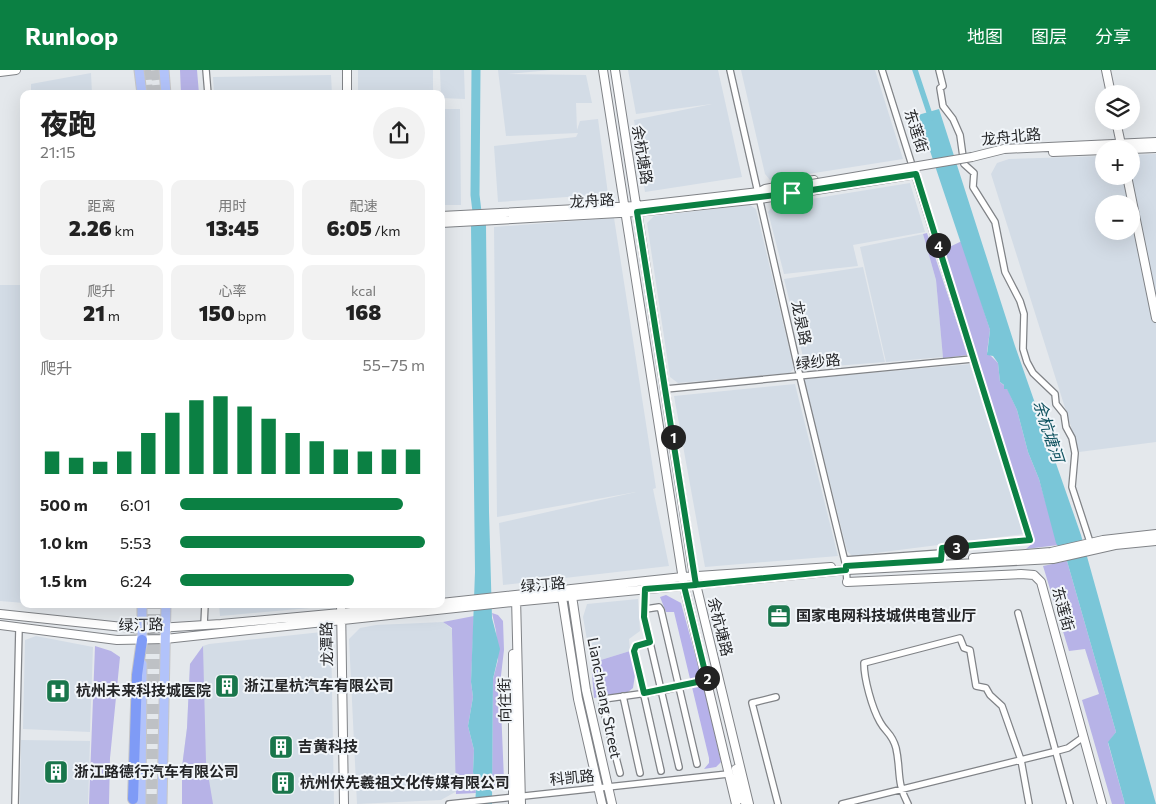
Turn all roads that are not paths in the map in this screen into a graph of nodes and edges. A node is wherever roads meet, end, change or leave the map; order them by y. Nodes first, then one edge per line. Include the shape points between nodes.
1 (16, 70) edge
2 (139, 70) edge
3 (164, 70) edge
4 (206, 70) edge
5 (348, 70) edge
6 (603, 70) edge
7 (614, 70) edge
8 (730, 70) edge
9 (882, 70) edge
10 (939, 70) edge
11 (1106, 70) edge
12 (0, 72) edge
13 (1109, 85) edge
14 (142, 90) edge
15 (166, 90) edge
16 (208, 90) edge
17 (348, 90) edge
18 (1156, 142) edge
19 (1140, 144) edge
20 (1095, 147) edge
21 (1156, 148) edge
22 (1140, 149) edge
23 (1095, 150) edge
24 (972, 156) junction
25 (912, 164) junction
26 (916, 174) junction
27 (796, 183) junction
28 (1130, 185) edge
29 (804, 188) junction
30 (760, 196) junction
31 (626, 209) junction
32 (637, 209) junction
33 (445, 216) edge
34 (465, 218) junction
35 (445, 221) edge
36 (1156, 318) edge
37 (972, 359) junction
38 (800, 376) junction
39 (666, 389) junction
40 (1156, 534) edge
41 (1156, 541) edge
42 (1088, 546) junction
43 (1052, 556) junction
44 (941, 557) junction
45 (846, 565) junction
46 (694, 576) junction
47 (683, 577) junction
48 (847, 582) joint
49 (696, 585) junction
50 (684, 586) junction
51 (645, 589) junction
52 (572, 596) junction
53 (562, 597) junction
54 (515, 598) junction
55 (445, 603) edge
56 (472, 603) junction
57 (445, 606) edge
58 (142, 608) edge
59 (166, 608) edge
60 (205, 608) edge
61 (341, 608) edge
62 (407, 608) edge
63 (425, 608) edge
64 (646, 608) junction
65 (1018, 613) dead end
66 (0, 614) edge
67 (341, 617) junction
68 (0, 625) edge
69 (204, 625) junction
70 (165, 627) junction
71 (19, 628) junction
72 (142, 629) junction
73 (165, 639) junction
74 (142, 640) junction
75 (650, 642) junction
76 (707, 680) junction
77 (679, 686) junction
78 (661, 691) junction
79 (644, 693) junction
80 (623, 696) junction
81 (776, 697) dead end
82 (1082, 738) junction
83 (1057, 751) junction
84 (724, 754) junction
85 (738, 756) junction
86 (1021, 760) junction
87 (697, 764) dead end
88 (679, 768) dead end
89 (661, 772) dead end
90 (620, 773) dead end
91 (640, 773) dead end
92 (728, 774) junction
93 (607, 787) junction
94 (598, 788) junction
95 (900, 789) junction
96 (517, 800) edge
97 (137, 801) edge
98 (15, 804) edge
99 (162, 804) edge
100 (344, 804) edge
101 (449, 804) edge
102 (602, 804) edge
103 (612, 804) edge
104 (736, 804) edge
105 (740, 804) edge
106 (744, 804) edge
107 (749, 804) edge
108 (778, 804) edge
109 (842, 804) edge
110 (908, 804) edge
111 (1030, 804) edge
112 (1070, 804) edge
113 (1102, 804) edge

1 - 12 main road
2 - 14 main road
3 - 15 main road
4 - 16 street
5 - 17 main road
6 - 31 main road, 余杭塘路
7 - 32 main road, 余杭塘路
8 - 30 street, 龙泉路
9 - 25 street, 东莲街
10 - 42 street via 943,106 954,119 960,135 964,164 974,174 976,195 995,222 1005,272 1024,314 1022,342 1025,355 1034,373 1055,394 1056,404 1064,414 1072,438 1075,453 1072,487
11 - 13 main road
18 - 19 main road, 龙舟北路
20 - 24 main road, 龙舟北路 via 1004,149
21 - 22 main road
23 - 24 main road, 龙舟北路 via 1005,154 976,159
24 - 29 main road, 龙舟路, bridge
25 - 26 street, 东莲街
25 - 27 main road, 龙舟路
26 - 29 main road, 龙舟路
26 - 37 street, 东莲街
27 - 29 main road, 龙舟路
27 - 30 main road, 龙舟路 via 765,188
28 - 36 main road
29 - 30 main road, 龙舟路
30 - 32 main road, 龙舟路
30 - 38 street, 龙泉路
31 - 32 main road, 龙舟路
31 - 34 main road, 龙舟路
31 - 47 main road, 余杭塘路
32 - 39 main road, 余杭塘路
33 - 34 main road, 龙舟路
34 - 35 main road, 龙舟路
37 - 38 street, 绿纱路
37 - 44 street, 东莲街 via 1030,540 942,548
38 - 39 street, 绿纱路
38 - 45 street, 龙泉路
39 - 46 main road, 余杭塘路
40 - 42 main road via 1135,535
41 - 42 main road
42 - 43 main road, 绿汀路
43 - 44 main road, 绿汀路
43 - 45 main road, 绿汀路
44 - 45 main road, 绿汀路
45 - 46 main road, 绿汀路
45 - 48 street, 龙泉路
45 - 49 main road, 绿汀路
46 - 47 main road, 绿汀路
46 - 49 main road, 余杭塘路
47 - 50 main road, 余杭塘路
47 - 54 main road, 绿汀路
48 - 82 main road, 东莲街 via 1034,575 1041,582
49 - 50 main road, 绿汀路
49 - 85 main road, 余杭塘路
50 - 51 main road, 绿汀路
50 - 76 main road, 余杭塘路
51 - 52 main road, 绿汀路
51 - 64 street
52 - 53 main road, 绿汀路
52 - 93 main road, Lianchuang Street via 586,690
53 - 54 main road, 绿汀路
53 - 94 main road, Lianchuang Street via 578,699
54 - 56 main road, 绿汀路
54 - 96 main road, 向往街
55 - 56 main road, 绿汀路
56 - 57 main road, 绿汀路
58 - 72 main road
59 - 70 main road
60 - 69 street
61 - 67 main road, 龙潭路
62 - 67 main road, 绿汀路
63 - 67 main road, 绿汀路
64 - 75 street via 644,617
64 - 77 street via 659,607 661,610
65 - 83 street
66 - 72 main road, 绿汀路
67 - 69 main road, 绿汀路
67 - 73 main road, 绿汀路
67 - 100 main road, 龙潭路
68 - 71 main road, 绿汀路
69 - 70 main road, 绿汀路
70 - 72 main road, 绿汀路
70 - 73 main road
71 - 74 main road, 绿汀路
71 - 98 street
72 - 74 main road
73 - 74 main road, 绿汀路
73 - 99 main road
74 - 97 highway via 137,675
75 - 78 street
75 - 79 street via 636,646 634,651
76 - 77 street
76 - 84 main road, 余杭塘路
77 - 78 street
77 - 87 street
78 - 79 street
78 - 88 street
79 - 80 street
79 - 89 street
80 - 90 street via 604,699 602,704
80 - 91 street
81 - 108 street via 752,703
82 - 83 street
82 - 113 main road, 东莲街
83 - 86 street
83 - 112 street
84 - 92 main road, 余杭塘路
84 - 105 main road
85 - 106 main road via 734,762
85 - 107 main road, 余杭塘路
86 - 95 street
86 - 95 street via 1002,706 986,688 976,686 970,650 964,648 960,638 864,663 864,676 880,723 890,732 896,749
86 - 111 street
92 - 93 street, 科凯路
92 - 104 main road, 余杭塘路
93 - 94 street, 科凯路
93 - 103 main road, Lianchuang Street
94 - 96 street, 科凯路
94 - 102 main road, Lianchuang Street
95 - 109 street
95 - 110 street
96 - 101 street, 科凯路

